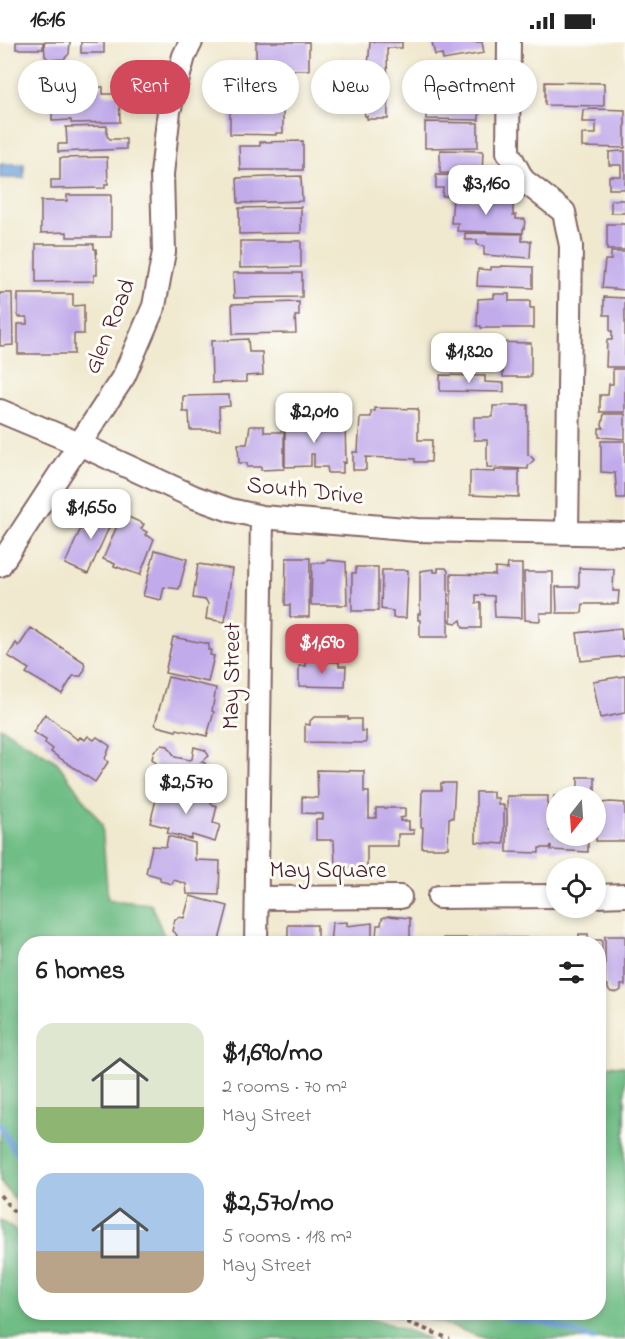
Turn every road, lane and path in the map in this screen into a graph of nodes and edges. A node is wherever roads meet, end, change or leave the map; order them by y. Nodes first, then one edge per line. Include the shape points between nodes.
1 (191, 42) edge
2 (509, 42) edge
3 (0, 411) edge
4 (79, 444) junction
5 (262, 517) junction
6 (567, 532) junction
7 (625, 534) edge
8 (0, 565) edge
9 (625, 895) edge
10 (546, 896) edge
11 (606, 896) edge
12 (400, 897) dead end
13 (439, 897) dead end
14 (256, 898) junction
15 (256, 936) edge
16 (0, 1195) edge
17 (18, 1215) edge
18 (402, 1320) edge
19 (450, 1339) edge

1 - 4 street, Glen Road via 169,111 162,174 164,252 154,306 124,376
2 - 6 street via 508,152 523,180 564,213 571,246
3 - 4 street, South Drive
4 - 5 street, South Drive via 194,497
4 - 8 street, Glen Road
5 - 6 street, South Drive via 417,530
5 - 14 street, May Street
6 - 7 street, South Drive
9 - 11 street
10 - 13 street
12 - 14 street, May Square
14 - 15 street, May Street
16 - 17 path
18 - 19 path

